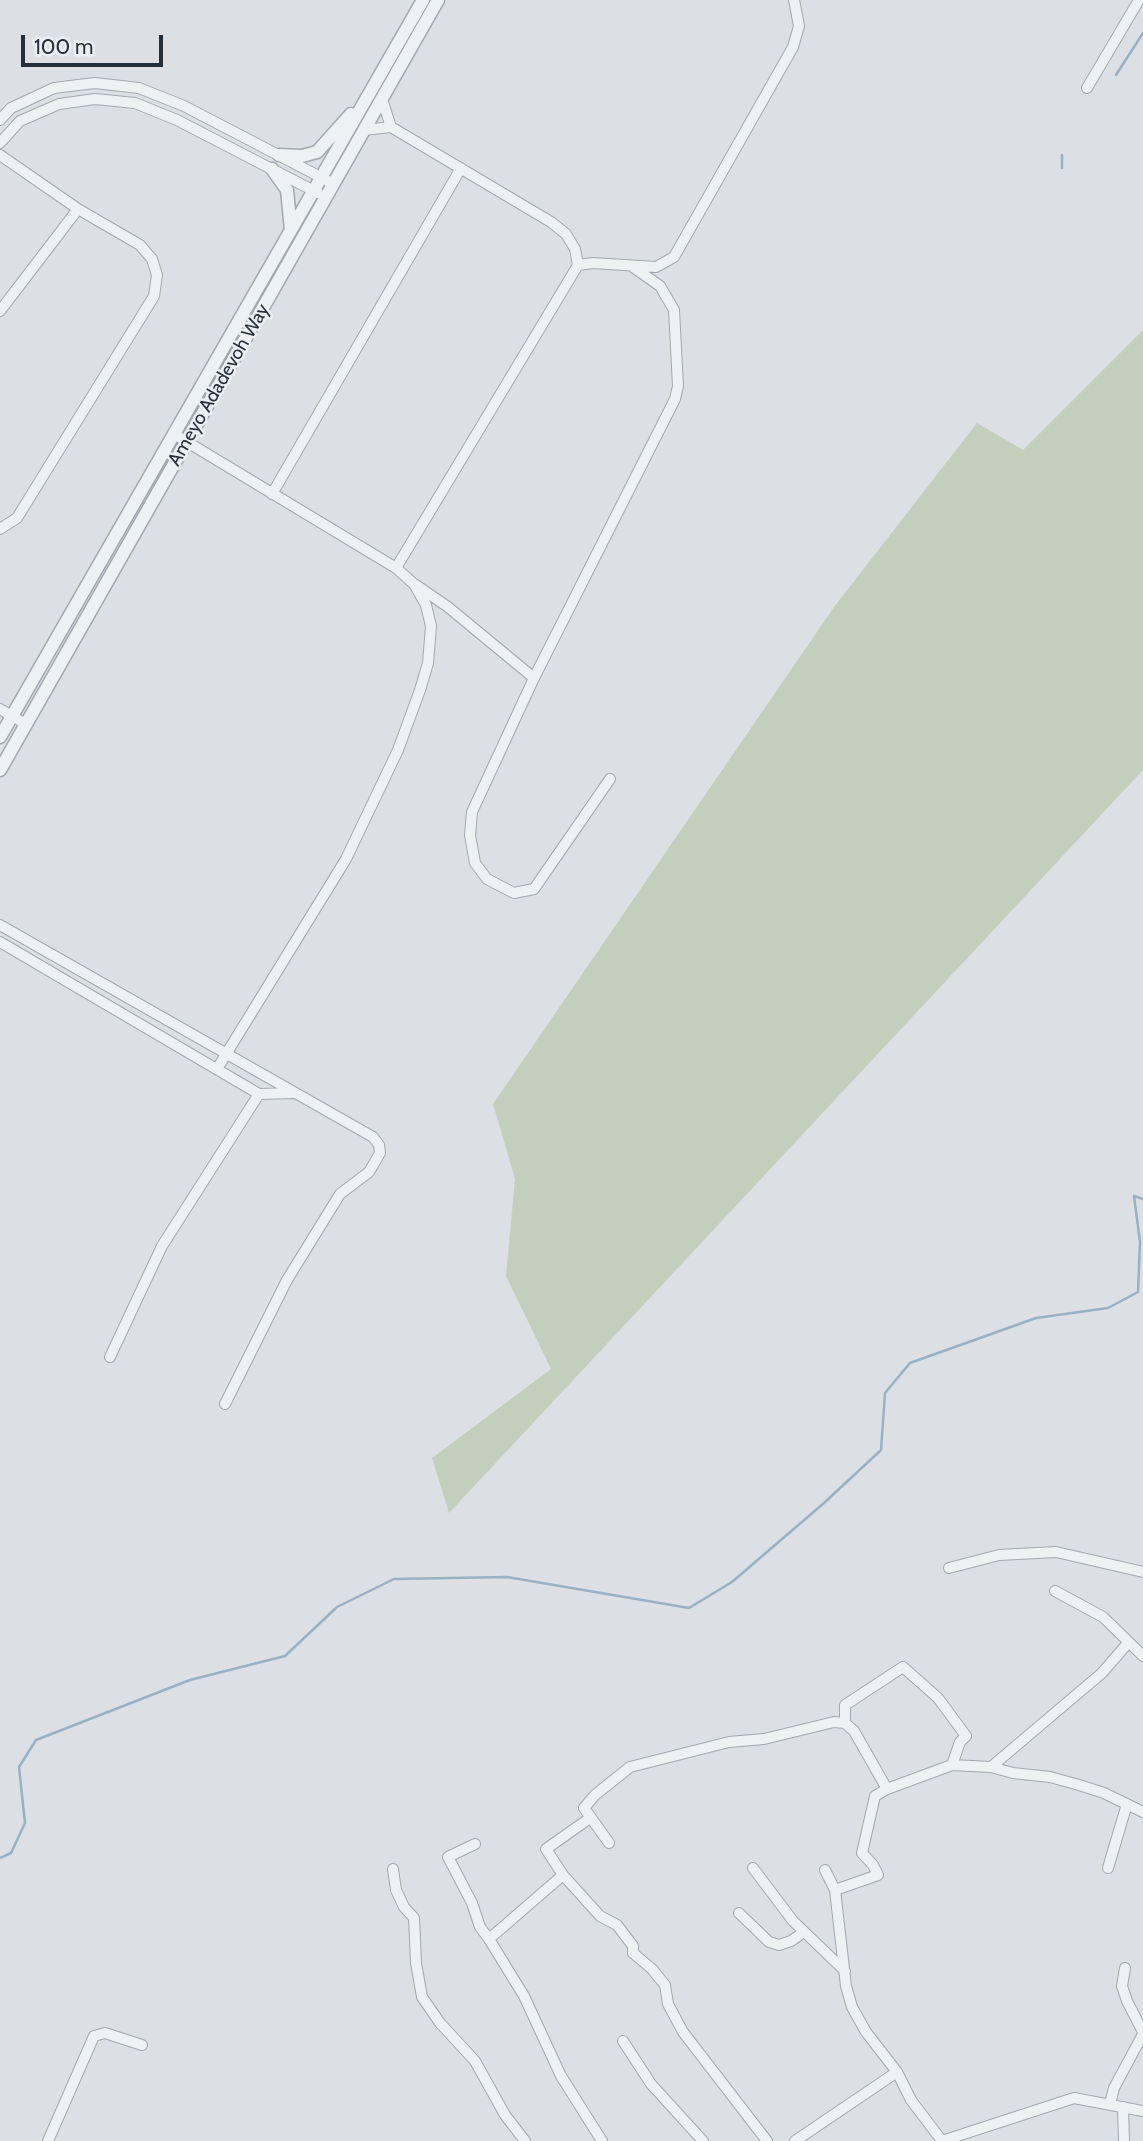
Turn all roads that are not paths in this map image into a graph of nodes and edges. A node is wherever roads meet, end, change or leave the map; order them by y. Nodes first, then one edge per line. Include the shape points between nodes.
1 (423, 0) edge
2 (438, 0) edge
3 (794, 0) edge
4 (1139, 0) edge
5 (373, 86) junction
6 (1087, 88) dead end
7 (382, 99) junction
8 (0, 120) edge
9 (391, 127) junction
10 (364, 130) junction
11 (0, 143) edge
12 (0, 155) edge
13 (279, 155) junction
14 (461, 168) junction
15 (272, 169) junction
16 (321, 177) junction
17 (334, 184) junction
18 (313, 191) junction
19 (326, 197) junction
20 (78, 209) junction
21 (291, 230) junction
22 (578, 265) junction
23 (633, 267) junction
24 (0, 311) edge
25 (174, 434) junction
26 (187, 442) junction
27 (272, 494) junction
28 (0, 529) edge
29 (396, 568) junction
30 (414, 584) junction
31 (534, 678) junction
32 (0, 709) edge
33 (12, 716) junction
34 (26, 724) junction
35 (0, 737) edge
36 (0, 770) edge
37 (610, 779) dead end
38 (0, 925) edge
39 (0, 942) edge
40 (226, 1055) junction
41 (217, 1069) junction
42 (297, 1093) junction
43 (258, 1094) junction
44 (110, 1357) dead end
45 (225, 1404) dead end
46 (949, 1568) dead end
47 (1143, 1572) edge
48 (1055, 1591) dead end
49 (1128, 1643) junction
50 (1143, 1656) edge
51 (845, 1723) junction
52 (952, 1765) junction
53 (991, 1767) junction
54 (887, 1789) junction
55 (1127, 1804) junction
56 (1143, 1812) edge
57 (590, 1818) junction
58 (609, 1843) dead end
59 (475, 1844) dead end
60 (753, 1868) dead end
61 (1108, 1868) dead end
62 (393, 1869) dead end
63 (825, 1870) dead end
64 (563, 1875) junction
65 (835, 1890) junction
66 (738, 1913) dead end
67 (804, 1932) junction
68 (489, 1938) junction
69 (1125, 1968) dead end
70 (845, 1971) junction
71 (1143, 2033) edge
72 (623, 2041) dead end
73 (142, 2045) dead end
74 (897, 2072) junction
75 (1110, 2104) junction
76 (1123, 2107) junction
77 (1143, 2111) edge
78 (48, 2141) edge
79 (525, 2141) edge
80 (602, 2141) edge
81 (703, 2141) edge
82 (767, 2141) edge
83 (795, 2141) edge
84 (942, 2141) edge
85 (1124, 2141) edge

1 - 5 street, Ameyo Adadevoh Way
2 - 7 street, Ameyo Adadevoh Way
3 - 23 street via 799,26 793,47 674,257 656,267
4 - 6 street
5 - 13 street via 317,152
5 - 16 street, Ameyo Adadevoh Way
7 - 9 street
7 - 10 street, Ameyo Adadevoh Way
8 - 13 street via 10,108 54,88 95,83 139,88
9 - 10 street
9 - 14 street
10 - 17 street, Ameyo Adadevoh Way
11 - 15 street via 20,121 58,104 95,99 135,103
12 - 20 street
13 - 16 street
14 - 22 street via 566,234
14 - 27 street
15 - 18 street
15 - 21 street via 287,190
16 - 17 street
16 - 18 street, Ameyo Adadevoh Way
17 - 19 street, Ameyo Adadevoh Way
18 - 19 street
18 - 21 street, Ameyo Adadevoh Way
19 - 26 street, Ameyo Adadevoh Way
20 - 24 street
20 - 28 street via 141,244 157,275 154,296 17,519
21 - 25 street, Ameyo Adadevoh Way
22 - 23 street
22 - 29 street
23 - 31 street via 660,286 674,310 678,386
25 - 26 street
25 - 33 street, Ameyo Adadevoh Way
26 - 27 street
26 - 34 street, Ameyo Adadevoh Way
27 - 29 street
29 - 30 street
30 - 31 street
30 - 40 street via 431,626 428,663 398,750 345,859
31 - 37 street via 472,812 475,863 487,879 514,893 534,889
32 - 33 street
33 - 34 street
33 - 35 street, Ameyo Adadevoh Way
34 - 36 street, Ameyo Adadevoh Way
38 - 40 street
39 - 41 street
40 - 41 street
40 - 42 street
41 - 43 street
42 - 43 street
42 - 45 street via 373,1137 380,1153 369,1172 340,1194 294,1269
43 - 44 street via 162,1246
46 - 47 street via 999,1555 1056,1552
48 - 49 street via 1103,1617
49 - 50 street
49 - 53 street via 1102,1672
51 - 52 street via 845,1705 903,1667 938,1698 966,1736
51 - 54 street
51 - 57 street via 729,1742 630,1767 584,1808
52 - 53 street
52 - 54 street
53 - 55 street via 1050,1777
54 - 65 street via 874,1796 862,1853 878,1875
55 - 56 street
55 - 61 street
57 - 58 street
57 - 64 street via 546,1849
59 - 68 street via 448,1857
60 - 67 street
62 - 79 street via 396,1890 414,1918 422,1997 475,2061
63 - 65 street
64 - 68 street
64 - 82 street via 600,1916 617,1926 633,1946 633,1953 652,1969 664,1985 682,2032
65 - 70 street
66 - 67 street via 769,1942 779,1945
67 - 70 street
68 - 80 street via 524,1996 561,2076
69 - 71 street via 1122,1986
70 - 74 street via 852,2007
71 - 75 street
72 - 81 street via 651,2084
73 - 78 street via 105,2033 94,2036
74 - 83 street
74 - 84 street via 911,2100
75 - 76 street
75 - 84 street via 1074,2098
76 - 77 street
76 - 85 street

